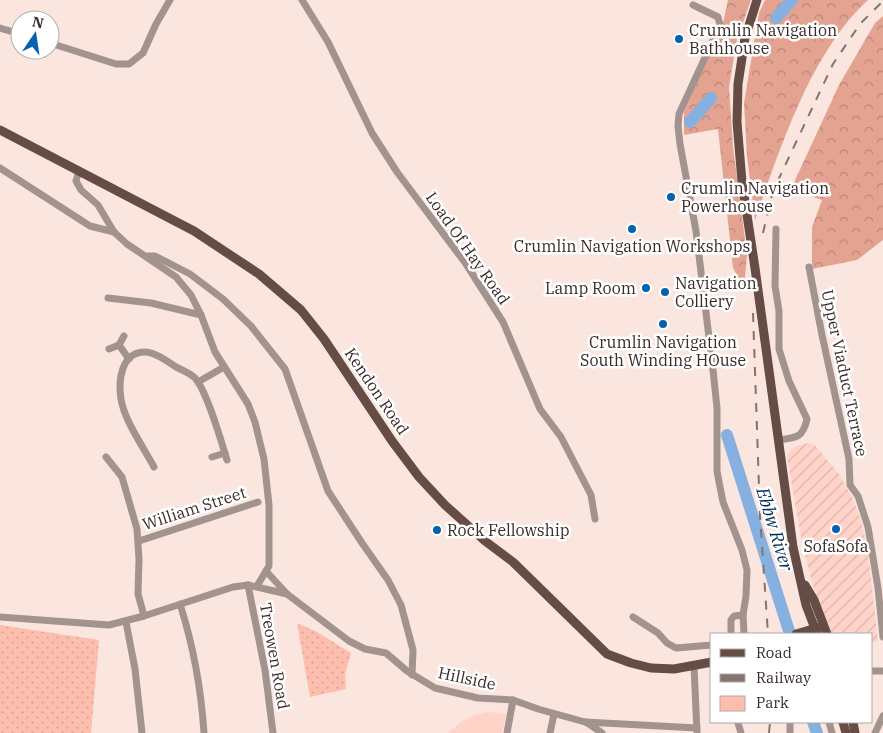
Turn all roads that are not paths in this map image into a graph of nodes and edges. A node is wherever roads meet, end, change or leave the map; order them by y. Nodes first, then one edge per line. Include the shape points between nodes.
1 (170, 0) edge
2 (302, 0) edge
3 (756, 0) edge
4 (693, 5) dead end
5 (60, 46) edge
6 (0, 130) edge
7 (0, 168) edge
8 (79, 171) junction
9 (776, 229) dead end
10 (114, 232) junction
11 (147, 256) junction
12 (809, 267) dead end
13 (108, 298) dead end
14 (201, 315) junction
15 (124, 336) dead end
16 (118, 345) junction
17 (109, 349) dead end
18 (129, 359) junction
19 (224, 367) junction
20 (198, 382) junction
21 (778, 440) junction
22 (106, 457) dead end
23 (212, 457) dead end
24 (154, 467) dead end
25 (258, 502) dead end
26 (595, 518) dead end
27 (139, 541) junction
28 (266, 571) junction
29 (248, 585) junction
30 (257, 586) junction
31 (287, 594) junction
32 (180, 604) junction
33 (743, 615) junction
34 (144, 616) junction
35 (0, 617) edge
36 (633, 617) dead end
37 (126, 622) junction
38 (820, 631) edge
39 (731, 633) edge
40 (744, 633) edge
41 (805, 633) edge
42 (883, 638) edge
43 (710, 645) edge
44 (710, 662) edge
45 (694, 666) junction
46 (412, 675) junction
47 (513, 700) junction
48 (554, 714) junction
49 (883, 716) edge
50 (585, 722) junction
51 (697, 730) edge
52 (142, 733) edge
53 (204, 733) edge
54 (273, 733) edge
55 (507, 733) edge
56 (550, 733) edge
57 (602, 733) edge
58 (875, 733) edge

1 - 5 street via 143,53 129,64 116,64
2 - 26 street, Load Of Hay Road via 328,42 372,133 466,264 503,322 540,409 561,437 591,495
3 - 21 main road via 738,84 737,122 744,199
4 - 33 street via 718,17 720,24 679,114 678,126 696,231 713,370 717,471 723,502 747,570
6 - 8 main road, Kendon Road
7 - 10 street via 90,226
8 - 10 street via 76,181 81,190 98,205
8 - 45 main road, Kendon Road via 194,231 260,274 300,310 324,339 419,477 485,541 513,562 607,654 651,668
9 - 21 street via 779,349 788,381 807,419 802,432 795,438
10 - 11 street
11 - 14 street via 176,276
11 - 46 street via 155,256 190,274 223,299 251,326 285,369 328,491 388,580 401,605 413,650
12 - 42 street, Upper Viaduct Terrace via 849,459 850,485 858,496 868,528
13 - 14 street via 151,303
14 - 19 street via 214,352
15 - 16 street
16 - 17 street
16 - 18 street
18 - 20 street via 146,352
18 - 24 street via 122,367 121,401
19 - 20 street
19 - 28 street via 248,404 264,459 270,505 269,566
20 - 23 street via 226,456
21 - 38 main road via 798,574 806,605
22 - 27 street via 122,477
25 - 27 street, William Street
27 - 34 street via 138,594
28 - 30 street
28 - 31 street
29 - 30 street, Hillside
29 - 32 street, Hillside
29 - 54 street, Treowen Road via 265,670
30 - 31 street, Hillside
31 - 46 street, Hillside via 349,641 365,649 386,653
32 - 34 street, Hillside
32 - 53 street via 198,673
33 - 39 street via 734,616 731,620
33 - 40 street
34 - 37 street, Hillside
35 - 37 street, Hillside via 101,625
36 - 43 street via 676,648
37 - 52 street
38 - 41 main road
44 - 45 main road, Kendon Road
45 - 51 street
46 - 47 street, Hillside via 435,688 478,698
47 - 48 street, Hillside
47 - 55 street
48 - 50 street, Hillside
48 - 56 street
49 - 58 street
50 - 51 street, Hillside
50 - 57 street

